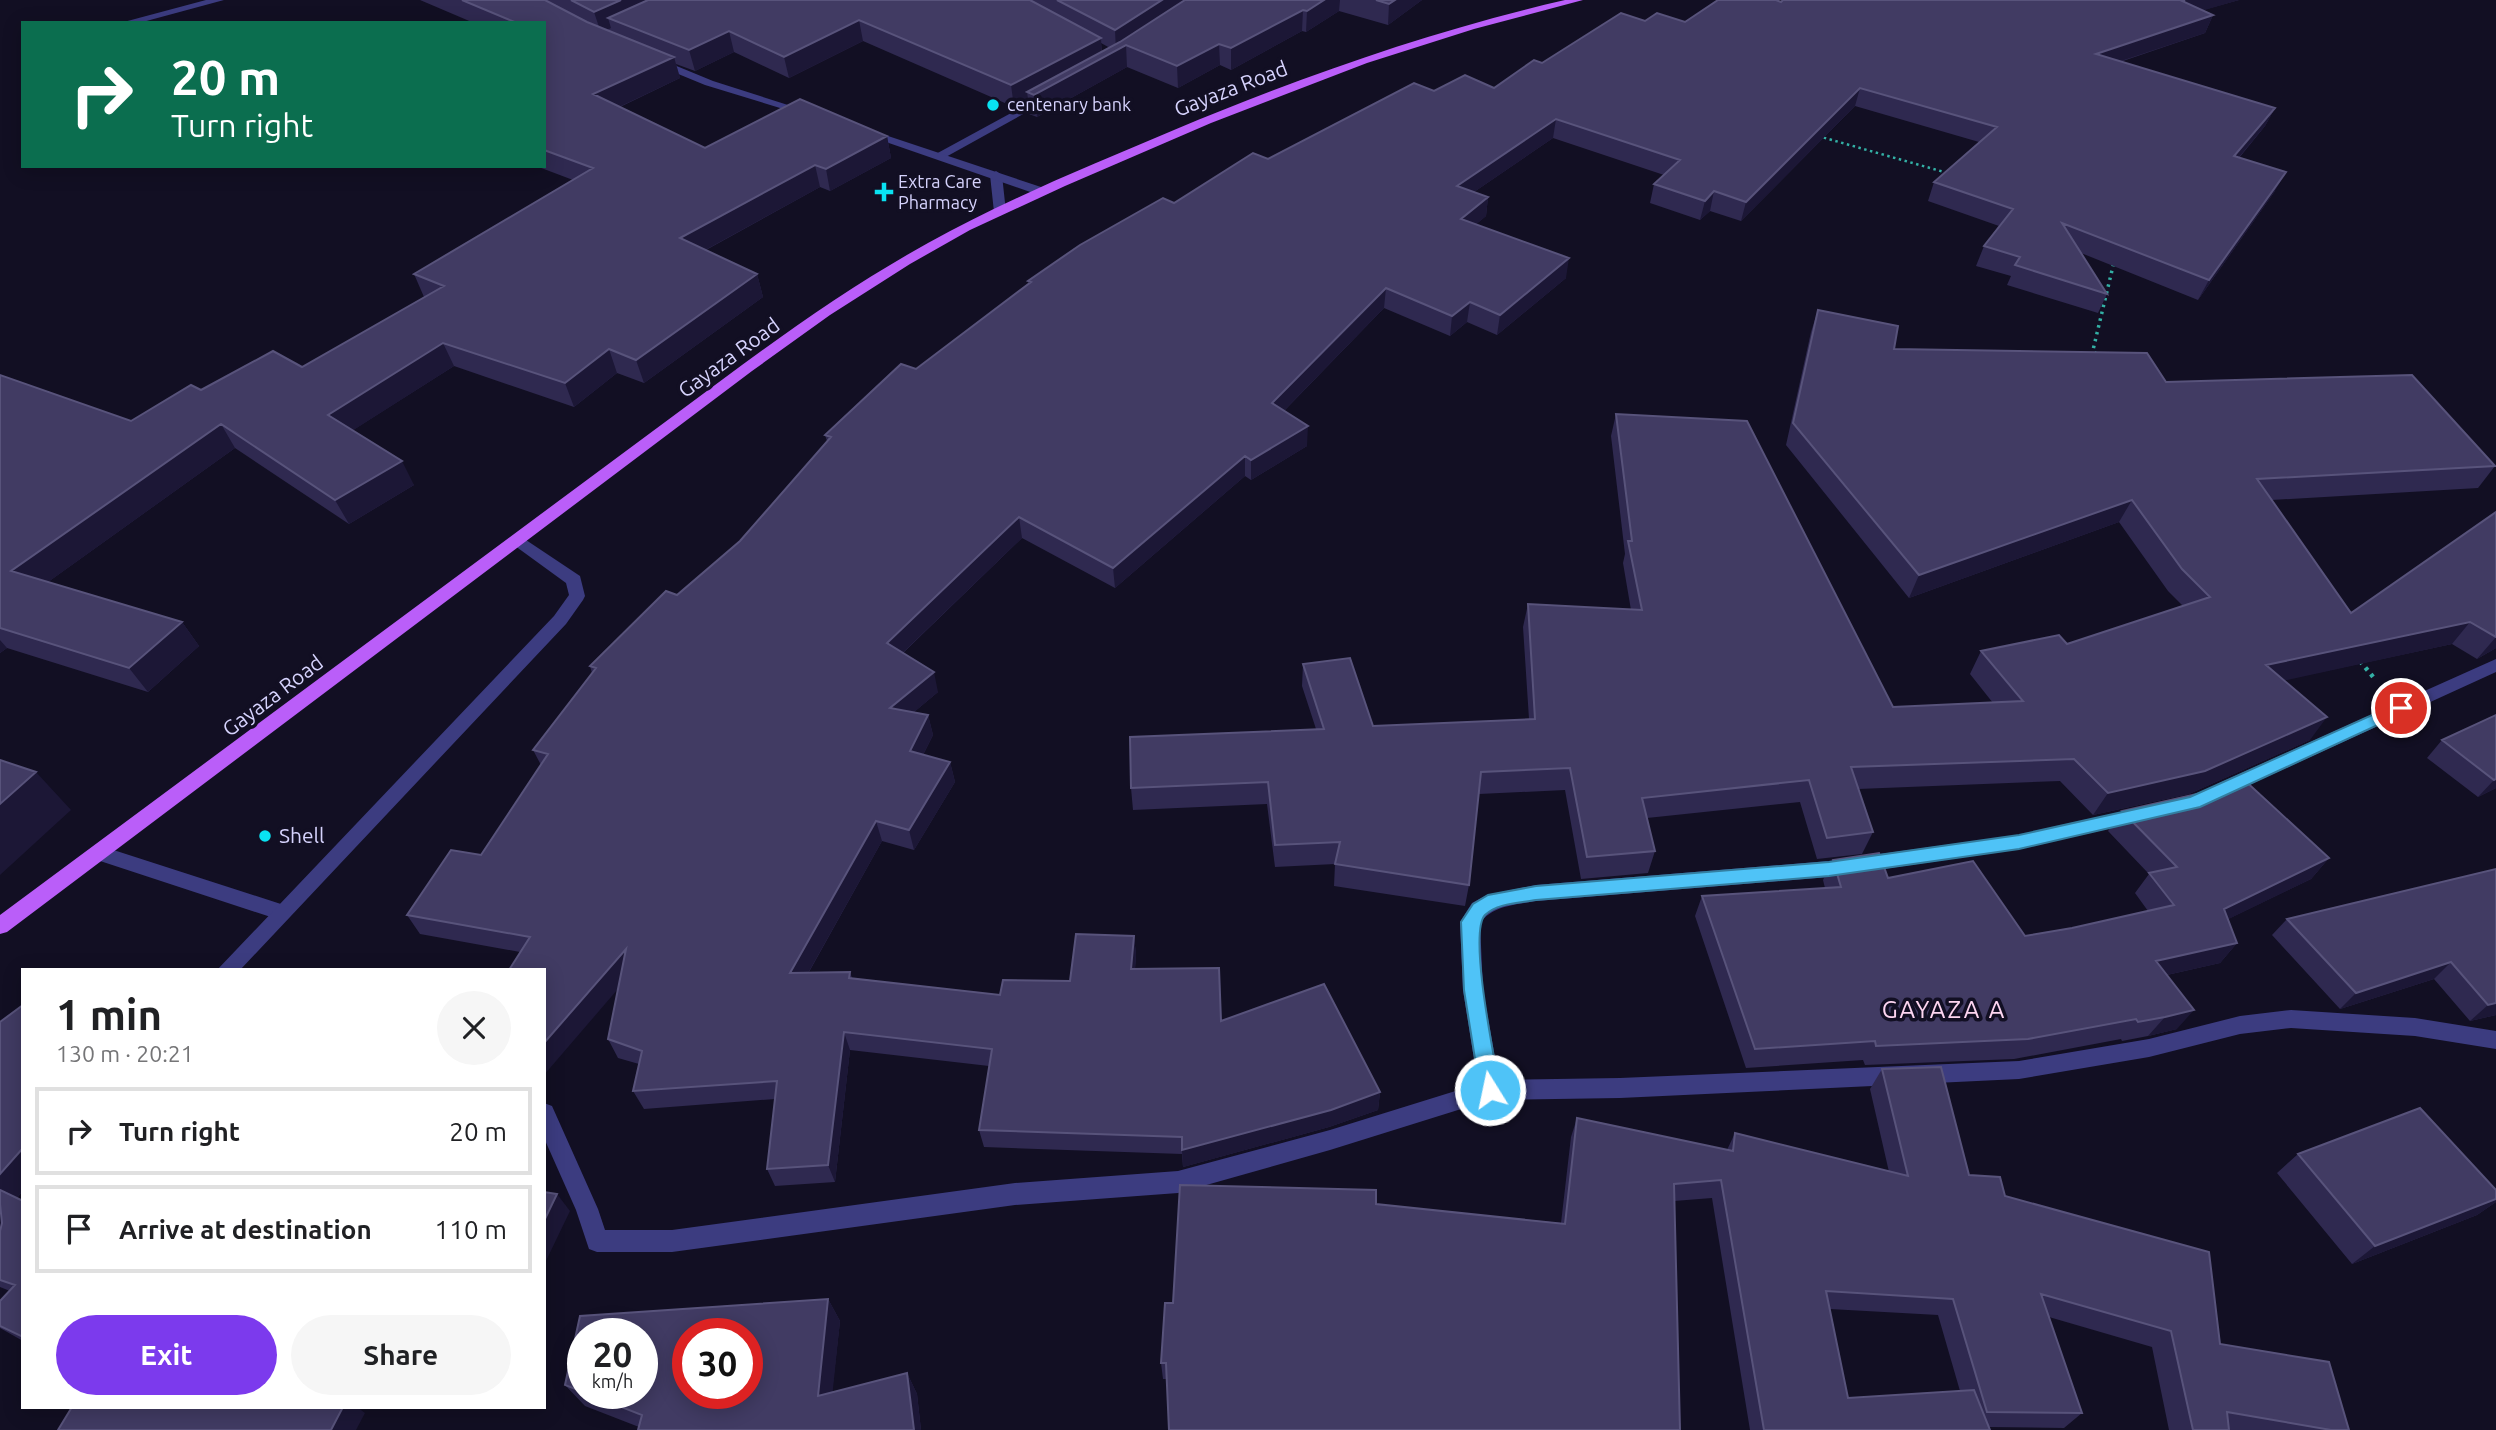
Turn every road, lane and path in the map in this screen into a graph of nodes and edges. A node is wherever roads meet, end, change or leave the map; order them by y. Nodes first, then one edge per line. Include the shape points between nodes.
1 (219, 0) edge
2 (1578, 0) edge
3 (133, 21) edge
4 (648, 58) edge
5 (1058, 91) edge
6 (825, 119) edge
7 (850, 127) edge
8 (1816, 136) edge
9 (940, 155) junction
10 (996, 175) junction
11 (1959, 176) edge
12 (1040, 191) junction
13 (1000, 212) junction
14 (2115, 258) edge
15 (2102, 361) edge
16 (517, 539) junction
17 (2355, 656) edge
18 (2496, 664) edge
19 (2401, 708) junction
20 (2206, 797) edge
21 (2153, 811) edge
22 (98, 853) junction
23 (280, 912) junction
24 (0, 926) edge
25 (230, 968) edge
26 (2496, 1040) edge
27 (1490, 1090) junction
28 (546, 1117) edge

1 - 3 street
2 - 12 main road, Gayaza Road via 1384,54 1241,106
4 - 6 street via 709,83
5 - 9 street
7 - 9 street
8 - 11 path
9 - 10 street
10 - 12 street
10 - 13 street
12 - 13 main road, Gayaza Road
13 - 16 main road, Gayaza Road via 905,262 808,326
14 - 15 path via 2093,350
16 - 22 main road, Gayaza Road
16 - 23 street via 574,580 577,596 561,620
17 - 19 path
18 - 19 street
19 - 20 street
21 - 27 street via 2019,842 1829,869 1536,893 1494,901 1479,909 1470,922 1473,990
22 - 23 street
22 - 24 main road, Gayaza Road
23 - 25 street
26 - 27 street via 2415,1027 2291,1019 2240,1025 2149,1048 2019,1070
27 - 28 street via 1178,1182 1015,1194 673,1241 597,1241

